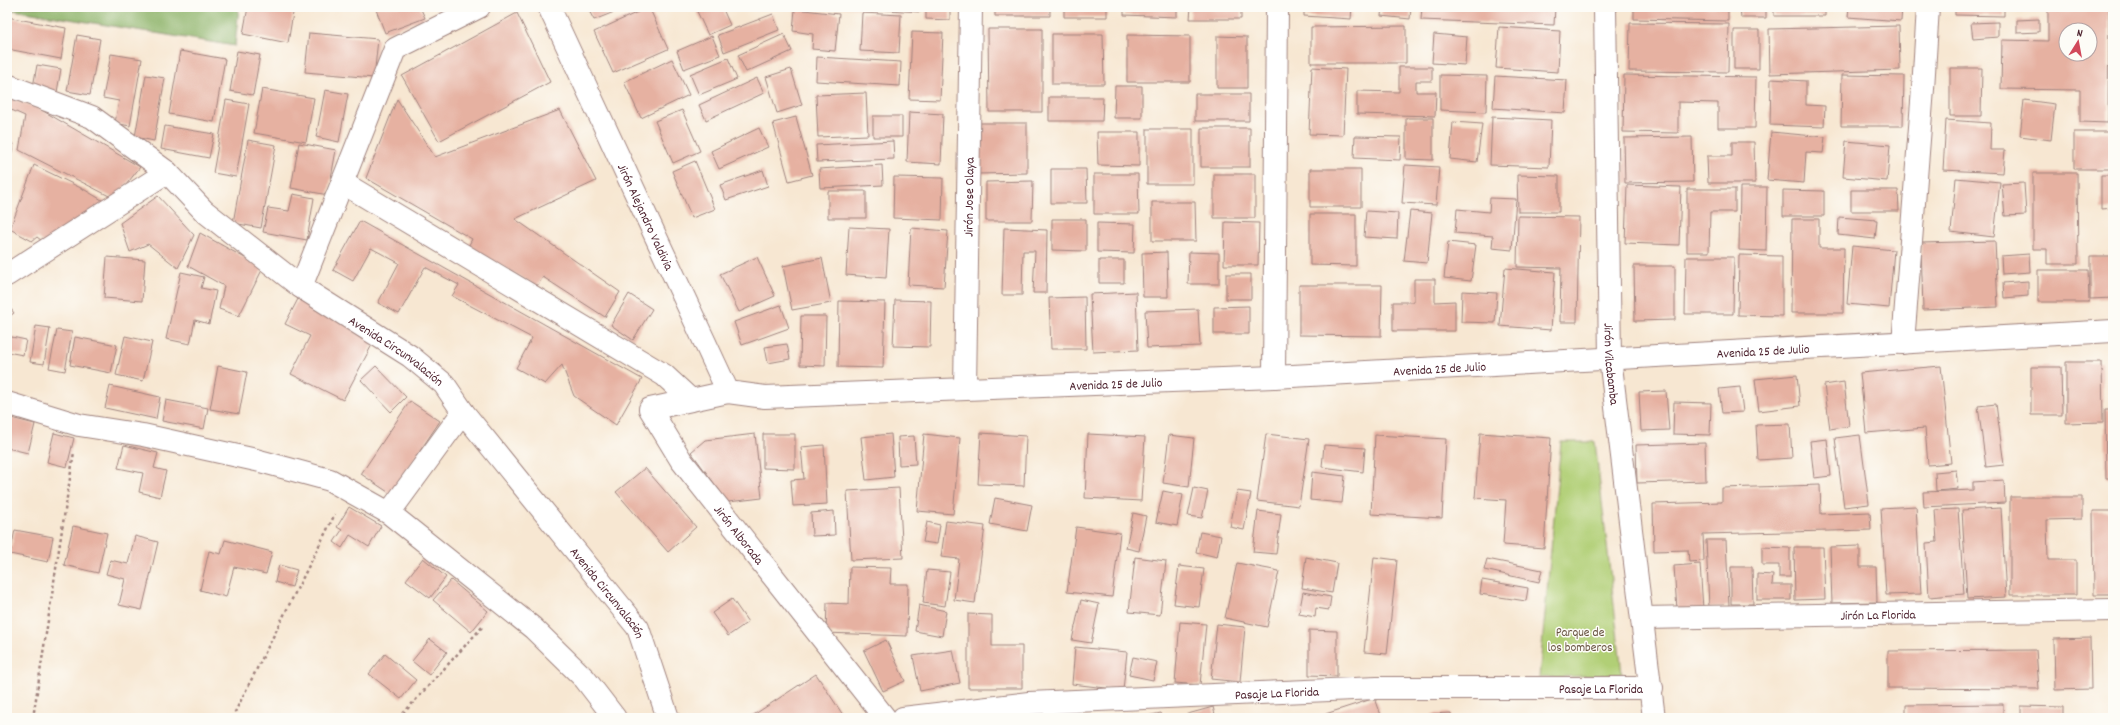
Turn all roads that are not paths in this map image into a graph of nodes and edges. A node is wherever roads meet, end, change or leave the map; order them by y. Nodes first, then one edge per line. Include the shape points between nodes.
1 (479, 7) edge
2 (549, 7) edge
3 (970, 7) edge
4 (1277, 7) edge
5 (1604, 7) edge
6 (1928, 7) edge
7 (7, 85) edge
8 (167, 172) junction
9 (343, 183) junction
10 (7, 275) edge
11 (300, 287) junction
12 (2113, 331) edge
13 (1903, 344) junction
14 (1610, 358) junction
15 (1274, 377) junction
16 (966, 388) junction
17 (728, 392) junction
18 (691, 400) junction
19 (7, 403) edge
20 (463, 412) junction
21 (388, 513) junction
22 (2113, 610) edge
23 (1643, 618) junction
24 (1652, 688) junction
25 (615, 718) edge
26 (668, 718) edge
27 (885, 718) edge
28 (903, 718) edge
29 (1654, 718) edge

1 - 9 street via 395,49
2 - 17 street, Jirón Alejandro Valdivia
3 - 16 street, Jirón Jose Olaya
4 - 15 street
5 - 14 street, Jirón Vilcabamba
6 - 13 street
7 - 8 street, Avenida Circunvalación via 92,117
8 - 10 street
8 - 11 street, Avenida Circunvalación via 204,211
9 - 11 street
9 - 18 street via 664,375
11 - 20 street, Avenida Circunvalación via 410,356 444,384
12 - 13 street, Avenida 25 de Julio
13 - 14 street, Avenida 25 de Julio
14 - 15 street, Avenida 25 de Julio
14 - 23 street, Jirón Vilcabamba
15 - 16 street, Avenida 25 de Julio
16 - 17 street, Avenida 25 de Julio via 765,397
17 - 18 street, Jirón Alborada
18 - 27 street, Jirón Alborada via 650,409 681,460
19 - 21 street via 78,425 143,435 256,460 330,480
20 - 21 street
20 - 26 street, Avenida Circunvalación via 638,628
21 - 25 street via 533,628 584,679
22 - 23 street, Jirón La Florida
23 - 24 street, Jirón Vilcabamba
24 - 28 street, Pasaje La Florida via 1377,688 1029,703
24 - 29 street, Jirón Vilcabamba

